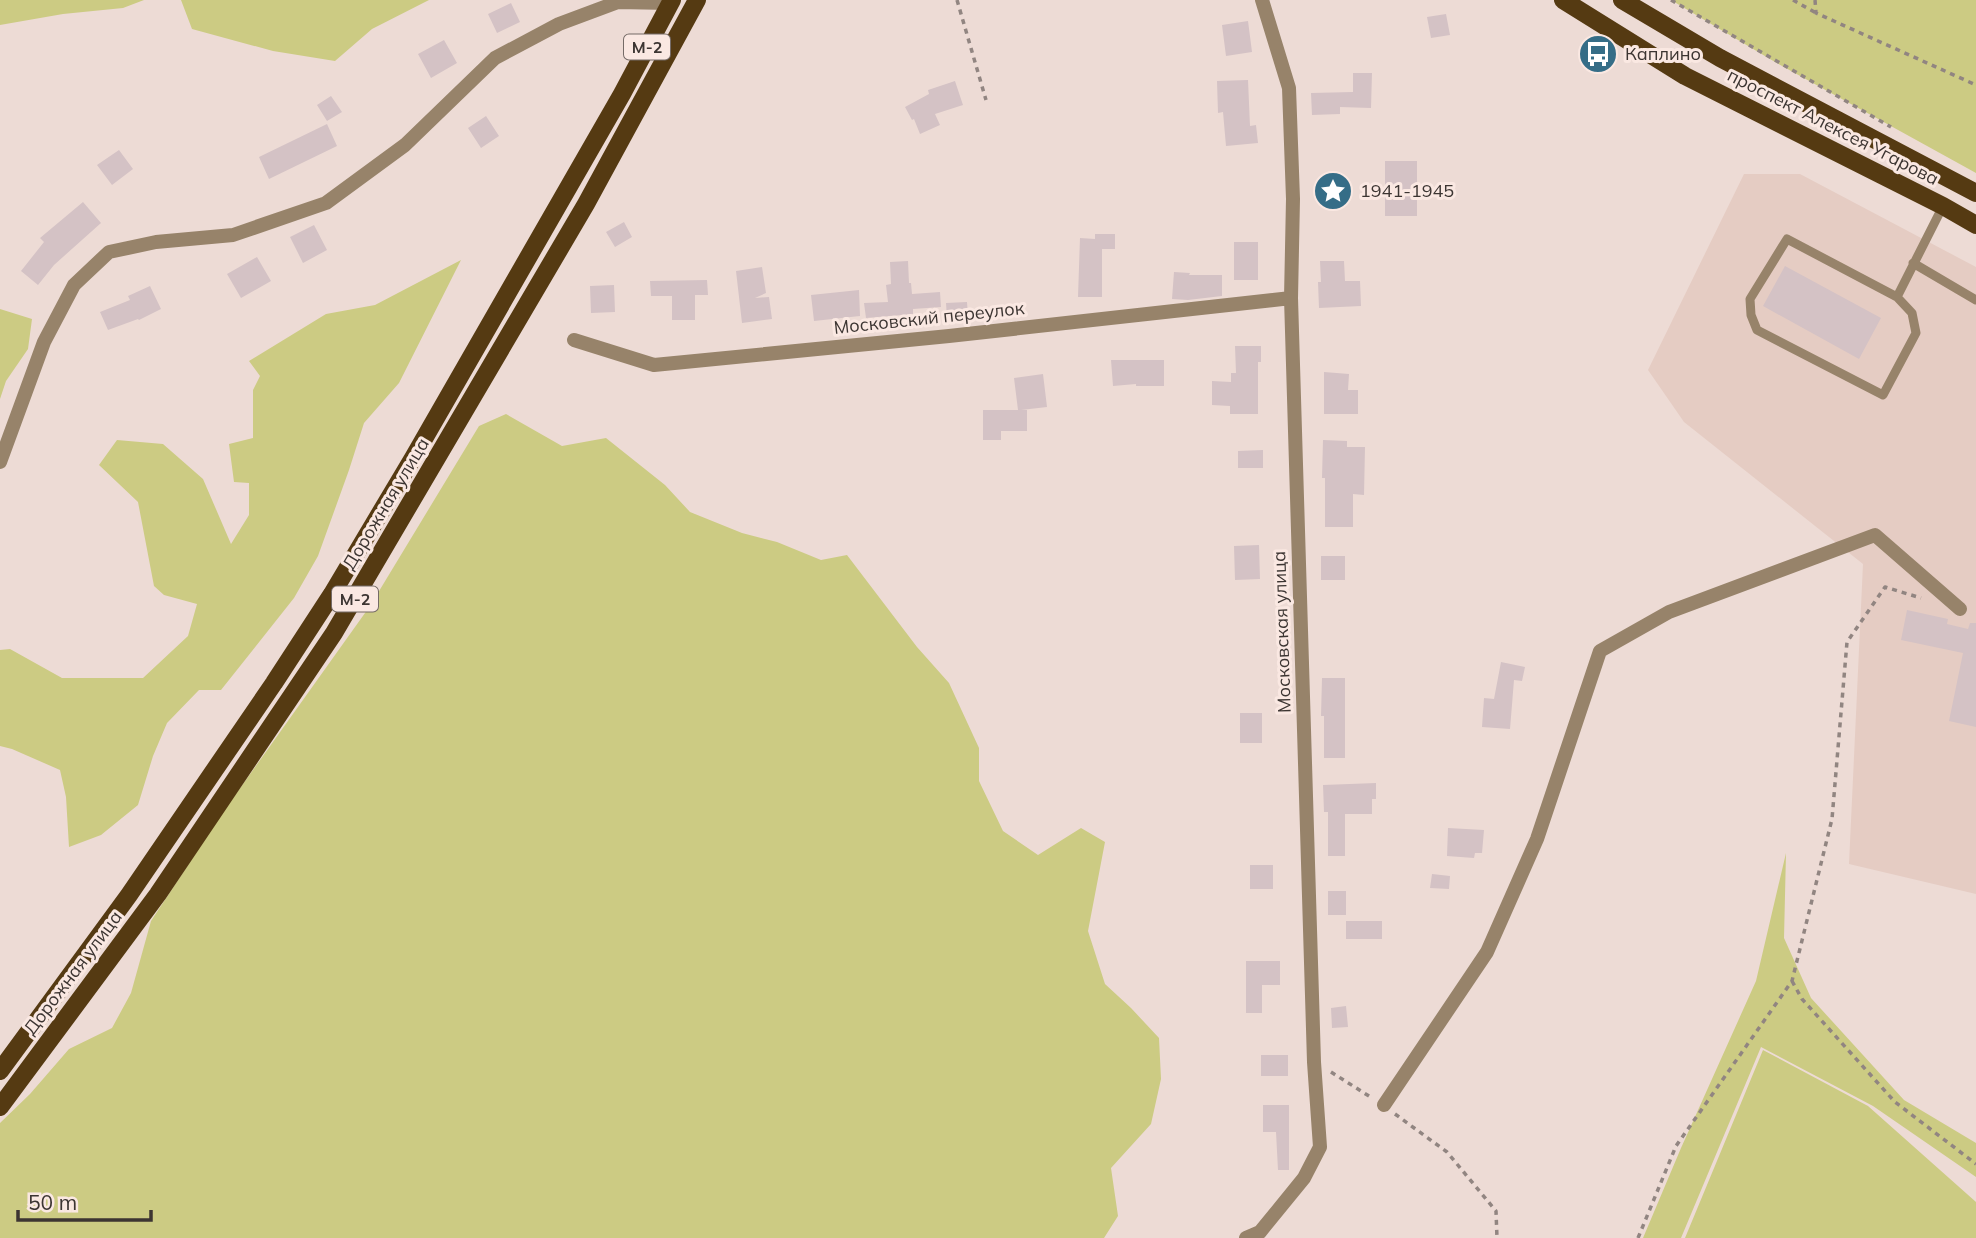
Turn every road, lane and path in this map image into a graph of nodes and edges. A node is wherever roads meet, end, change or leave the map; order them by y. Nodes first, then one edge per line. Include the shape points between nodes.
1 (697, 0) edge
2 (707, 0) edge
3 (957, 0) edge
4 (1262, 0) edge
5 (1563, 0) edge
6 (1622, 0) edge
7 (1671, 0) edge
8 (1793, 0) edge
9 (1815, 0) edge
10 (671, 2) edge
11 (1816, 13) junction
12 (662, 62) junction
13 (1976, 85) edge
14 (986, 100) dead end
15 (1899, 130) dead end
16 (1956, 182) junction
17 (1976, 193) edge
18 (1943, 206) junction
19 (1976, 225) edge
20 (1913, 263) junction
21 (1897, 297) junction
22 (1291, 298) junction
23 (1976, 300) edge
24 (574, 340) dead end
25 (0, 462) edge
26 (1923, 598) dead end
27 (1960, 609) dead end
28 (1793, 981) junction
29 (1314, 1062) junction
30 (0, 1071) edge
31 (1384, 1105) junction
32 (0, 1107) edge
33 (1976, 1164) edge
34 (1247, 1238) edge
35 (1497, 1238) edge
36 (1639, 1238) edge

1 - 12 main road, Дорожная улица / М-2
2 - 12 main road
3 - 14 path
4 - 22 street, Московская улица via 1289,88
5 - 18 main road, проспект Алексея Угарова via 1685,76
6 - 16 main road, проспект Алексея Угарова via 1720,58
7 - 15 path
8 - 11 path
9 - 11 path
10 - 25 street via 618,2 559,24 495,58 405,145 326,203 233,235 156,242 108,253 74,285 44,342
10 - 30 main road, Дорожная улица / М-2 via 332,594 129,895
11 - 13 path
12 - 32 main road, Дорожная улица / М-2 via 586,204 334,633 158,894
16 - 17 main road, проспект Алексея Угарова
16 - 18 main road
18 - 19 main road, проспект Алексея Угарова
18 - 20 lane
20 - 21 lane
20 - 23 lane
21 - 21 lane via 1787,239 1750,299 1751,315 1757,330 1883,395 1916,332 1912,313
22 - 24 street, Московский переулок via 654,365
22 - 29 street, Московская улица
26 - 28 path via 1885,587 1847,642 1832,819
27 - 31 street via 1875,535 1669,612 1600,651 1537,839 1487,952
28 - 33 path via 1802,999 1895,1102
28 - 36 path via 1676,1146
29 - 31 path
29 - 34 street, Московская улица via 1320,1147 1304,1178 1260,1232
31 - 35 path via 1447,1152 1496,1211

